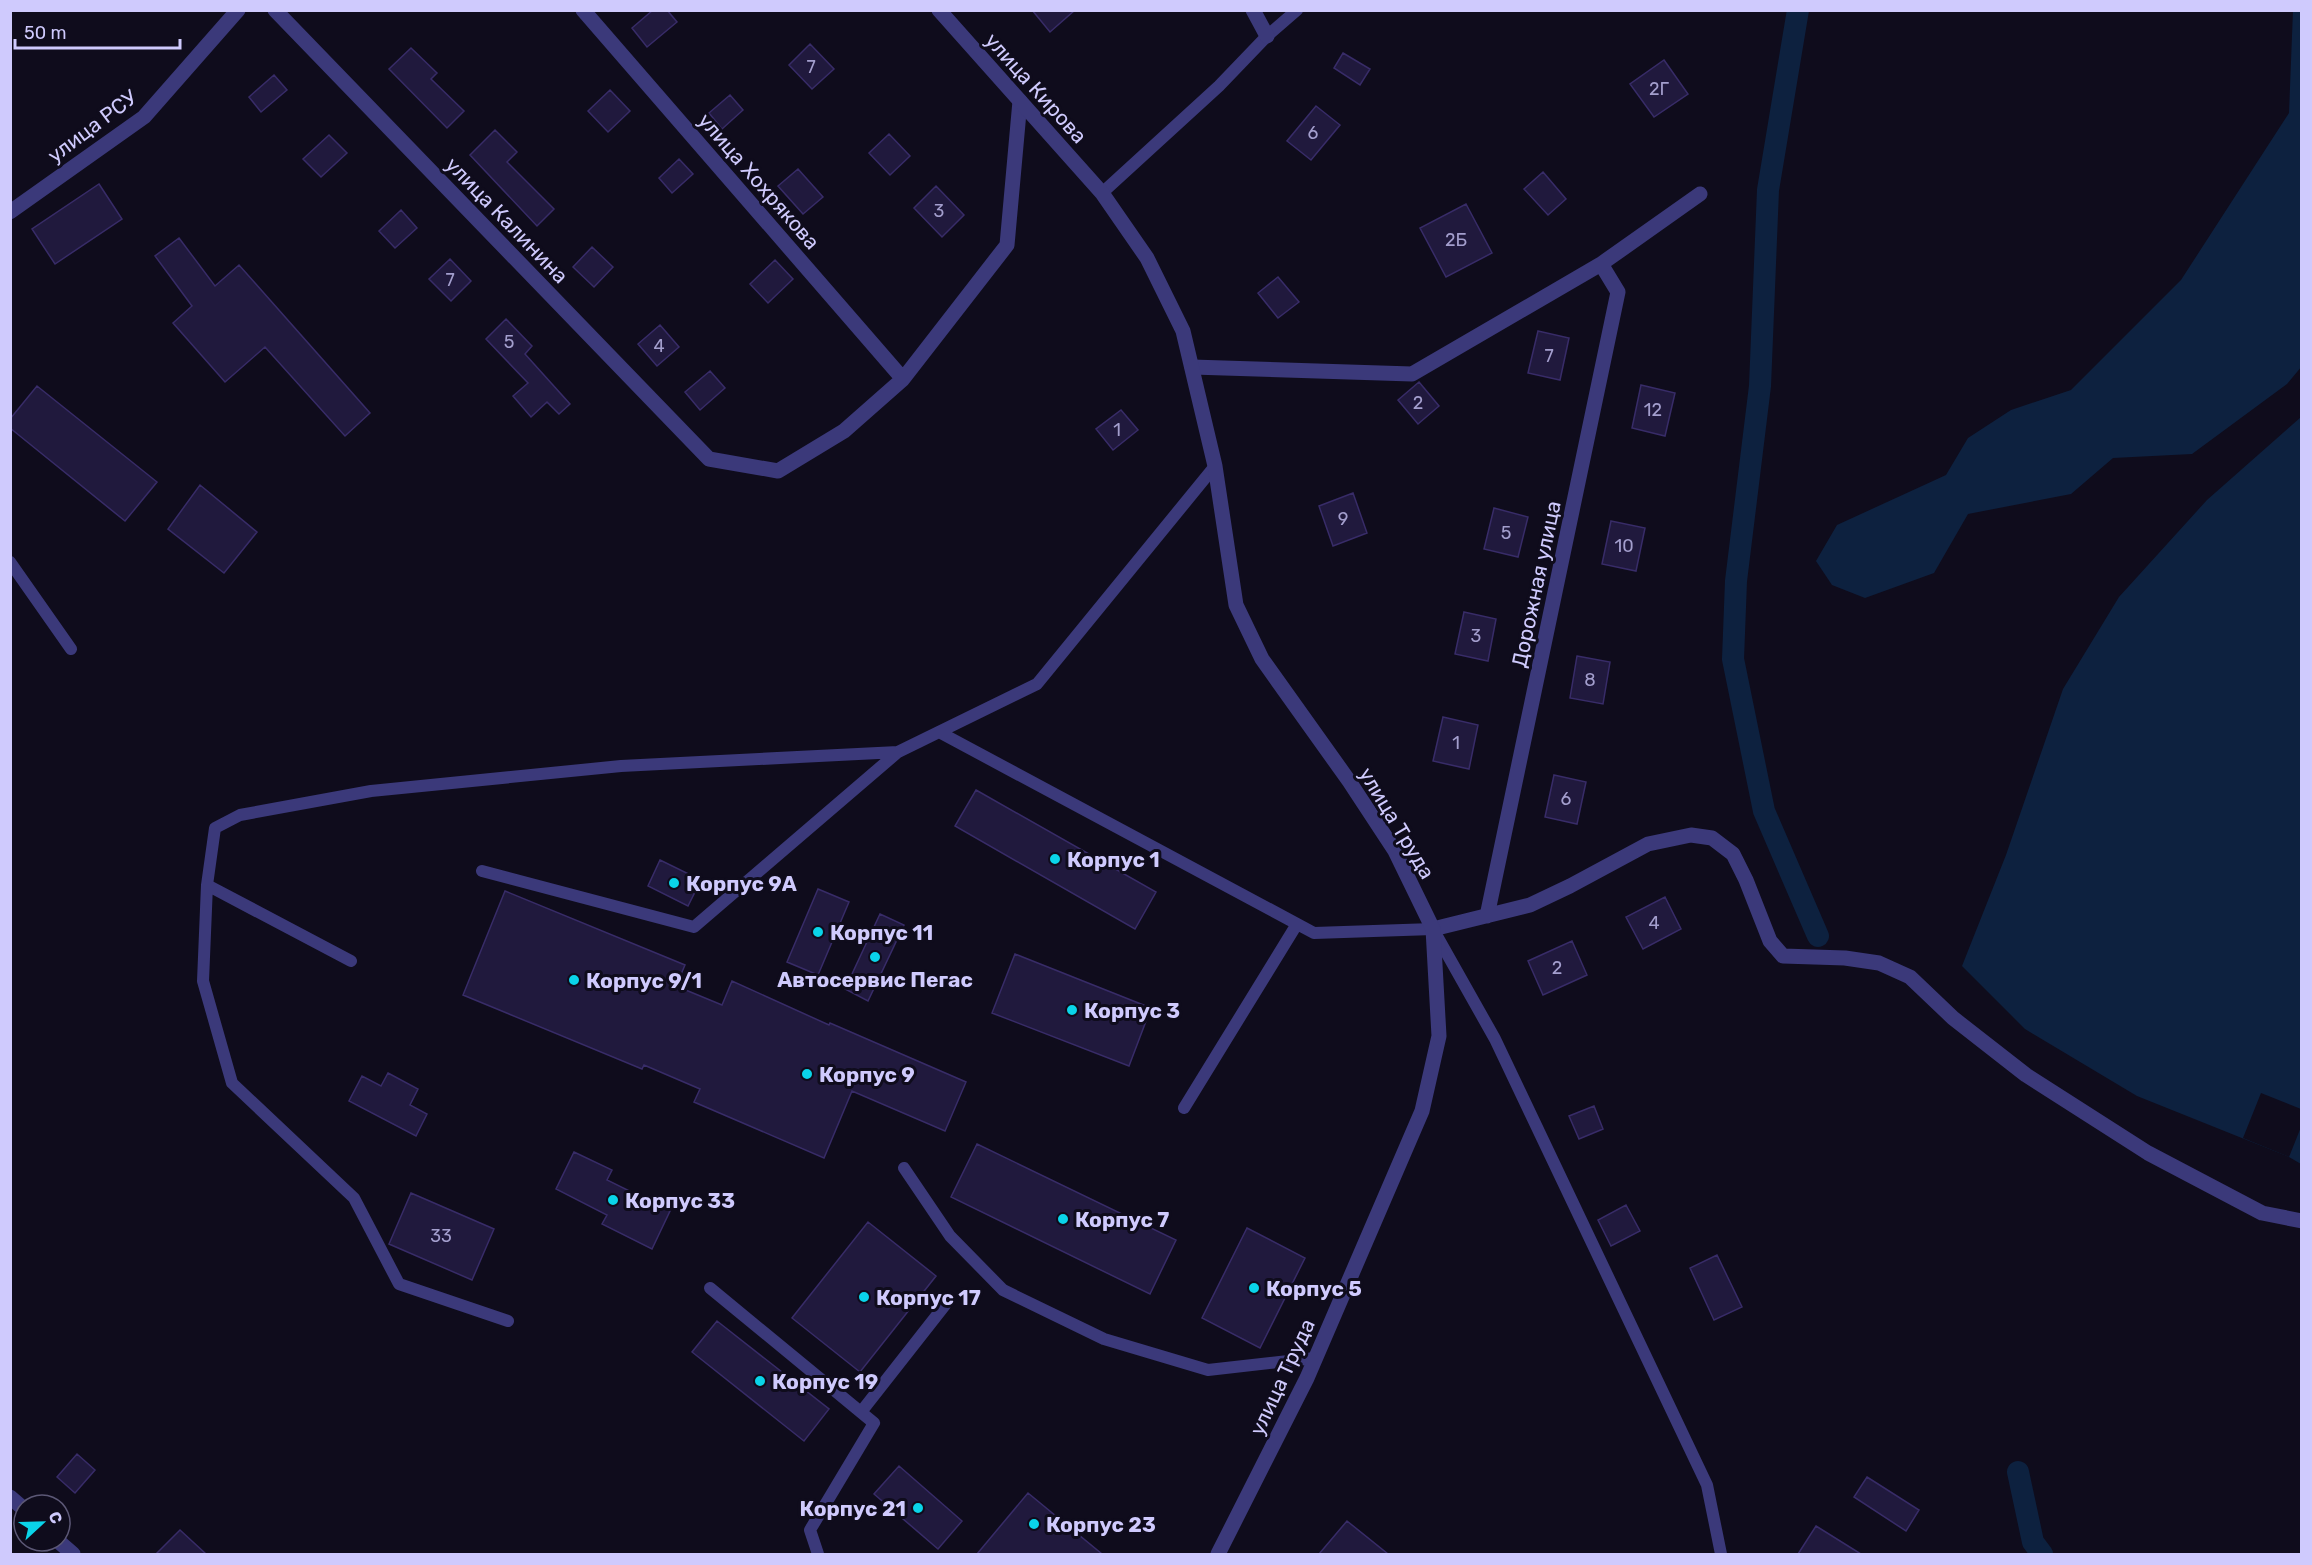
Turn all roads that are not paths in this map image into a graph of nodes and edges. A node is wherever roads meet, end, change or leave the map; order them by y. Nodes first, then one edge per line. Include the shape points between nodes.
1 (238, 10) edge
2 (275, 10) edge
3 (583, 10) edge
4 (939, 10) edge
5 (1253, 10) edge
6 (1297, 10) edge
7 (1267, 36) junction
8 (1020, 101) junction
9 (1102, 193) junction
10 (1700, 194) dead end
11 (10, 212) edge
12 (1601, 264) junction
13 (1191, 367) junction
14 (903, 379) junction
15 (1215, 465) junction
16 (10, 562) edge
17 (71, 649) dead end
18 (939, 732) junction
19 (898, 752) junction
20 (482, 871) dead end
21 (207, 885) junction
22 (1487, 916) junction
23 (1297, 924) junction
24 (1433, 929) junction
25 (351, 961) dead end
26 (1184, 1108) dead end
27 (904, 1168) dead end
28 (2301, 1221) edge
29 (710, 1288) dead end
30 (945, 1305) dead end
31 (508, 1321) dead end
32 (1315, 1358) junction
33 (861, 1412) junction
34 (818, 1554) edge
35 (1218, 1554) edge
36 (1721, 1554) edge

1 - 11 street, улица РСУ via 144,117
2 - 14 street, улица Калинина via 709,459 778,471 844,431
3 - 14 street, улица Хохрякова
4 - 8 street, улица Кирова
5 - 7 street
6 - 7 lane
7 - 9 lane
8 - 9 street, улица Кирова
8 - 14 street via 1007,245
9 - 13 street, улица Труда via 1147,258 1183,331
10 - 12 street
12 - 13 street via 1412,374
12 - 22 street, Дорожная улица via 1618,292
13 - 15 street, улица Труда
15 - 18 lane via 1037,684
15 - 24 street, улица Труда via 1236,605 1262,659 1395,850
16 - 17 lane
18 - 19 lane
18 - 23 lane
19 - 20 lane via 694,927
19 - 21 lane via 621,766 371,791 240,815 215,828
21 - 25 lane
21 - 31 lane via 203,981 232,1083 354,1198 399,1284
22 - 24 street
22 - 28 street via 1530,905 1648,844 1691,835 1712,838 1733,854 1770,941 1783,956 1879,963 1910,977 1953,1018 2026,1075 2139,1147 2262,1213
23 - 24 lane via 1314,933
23 - 26 lane
24 - 32 street, улица Труда via 1439,1036 1422,1111
24 - 36 lane via 1496,1039 1707,1485
27 - 32 lane via 950,1236 1003,1290 1104,1339 1208,1370
29 - 33 lane
30 - 33 lane
32 - 35 street, улица Труда
33 - 34 lane via 874,1423 810,1530

